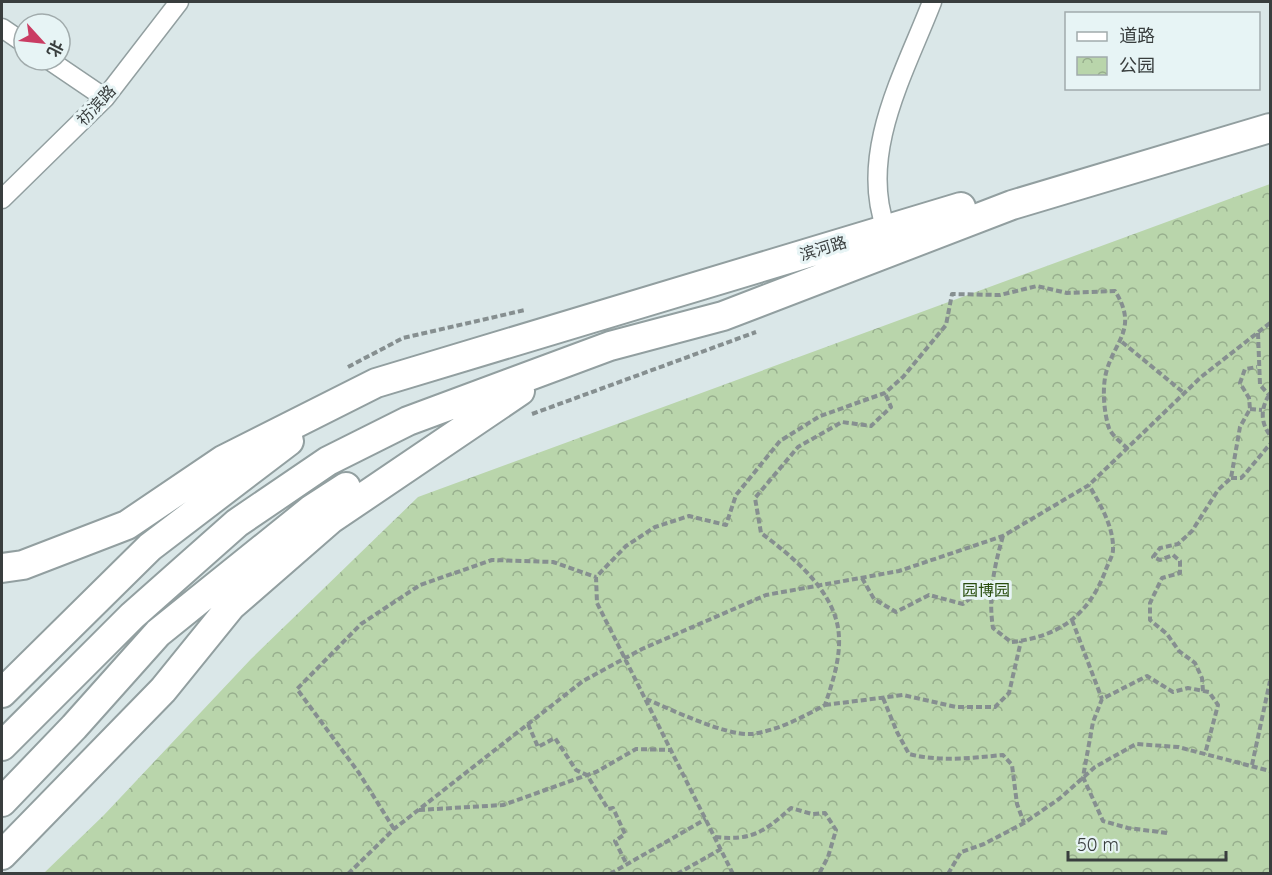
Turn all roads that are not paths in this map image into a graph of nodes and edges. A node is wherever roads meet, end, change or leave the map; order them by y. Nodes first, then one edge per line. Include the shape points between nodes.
1 (179, 2) edge
2 (932, 2) edge
3 (67, 72) edge
4 (105, 98) junction
5 (1270, 114) edge
6 (1270, 128) edge
7 (2, 199) edge
8 (886, 229) junction
9 (556, 367) junction
10 (376, 383) junction
11 (2, 568) edge
12 (2, 693) edge
13 (2, 746) edge
14 (2, 802) edge
15 (2, 855) edge

1 - 4 street, 祊滨路
2 - 8 street via 882,130 878,208
3 - 4 street
4 - 7 street, 祊滨路
5 - 8 main road, 滨河路
6 - 9 main road, 滨河路 via 1012,205 723,316 610,345
8 - 10 main road, 滨河路
9 - 13 main road via 408,421 310,473 237,523 132,616
9 - 14 main road via 400,454 312,509 158,633
9 - 15 main road via 331,519 231,606 163,690
10 - 11 main road via 223,460 127,525 22,565
10 - 12 main road via 308,426 150,547

